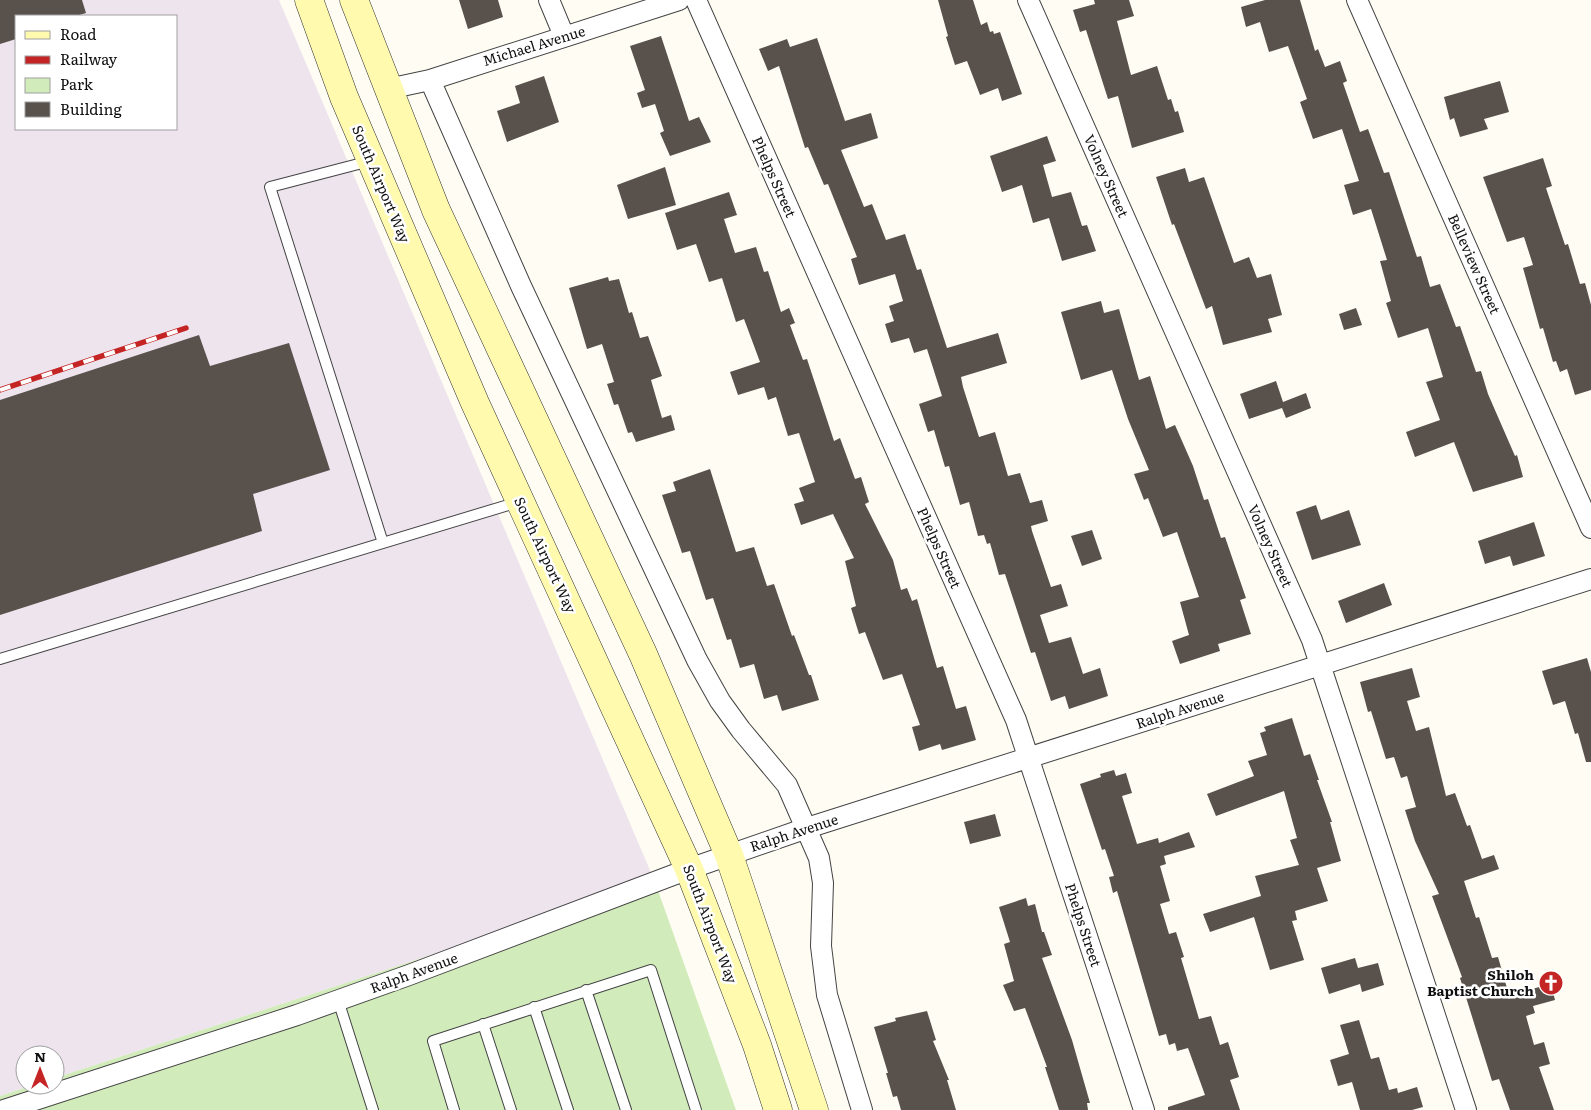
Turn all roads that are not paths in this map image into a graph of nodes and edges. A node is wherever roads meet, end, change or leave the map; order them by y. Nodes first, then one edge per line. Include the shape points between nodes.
1 (310, 0) edge
2 (354, 0) edge
3 (549, 0) edge
4 (679, 0) edge
5 (696, 0) edge
6 (1028, 0) edge
7 (1357, 0) edge
8 (564, 36) junction
9 (430, 80) junction
10 (388, 89) junction
11 (371, 161) junction
12 (520, 501) junction
13 (1591, 528) edge
14 (383, 542) junction
15 (1591, 578) edge
16 (0, 660) edge
17 (1321, 665) junction
18 (1029, 758) junction
19 (807, 828) junction
20 (729, 855) junction
21 (689, 869) junction
22 (586, 990) junction
23 (338, 1000) junction
24 (534, 1007) junction
25 (483, 1024) junction
26 (4, 1110) edge
27 (373, 1110) edge
28 (454, 1110) edge
29 (511, 1110) edge
30 (568, 1110) edge
31 (626, 1110) edge
32 (696, 1110) edge
33 (778, 1110) edge
34 (814, 1110) edge
35 (862, 1110) edge
36 (1144, 1110) edge
37 (1466, 1110) edge

1 - 11 main road, South Airport Way via 344,97
2 - 10 main road
3 - 8 street
4 - 8 street, Michael Avenue
5 - 18 street, Phelps Street via 1012,711
6 - 17 street, Volney Street
7 - 13 street, Belleview Street
8 - 9 street, Michael Avenue
9 - 10 street, Michael Avenue
9 - 19 street via 521,286 697,660 731,716 787,785
10 - 20 main road via 436,210 642,654
11 - 12 main road, South Airport Way
11 - 14 lane via 270,187
12 - 14 lane
12 - 21 main road, South Airport Way
14 - 16 lane
15 - 17 street, Ralph Avenue
17 - 18 street, Ralph Avenue
17 - 37 street, Volney Street
18 - 19 street, Ralph Avenue
18 - 36 street, Phelps Street
19 - 20 street, Ralph Avenue
19 - 35 street via 819,858 822,883 820,946 826,995
20 - 21 street, Ralph Avenue
20 - 34 main road
21 - 23 street, Ralph Avenue
21 - 33 main road, South Airport Way via 757,1045
22 - 24 lane
22 - 31 lane
22 - 32 lane via 652,970
23 - 26 street, Ralph Avenue
23 - 27 lane
24 - 25 lane
24 - 30 lane
25 - 28 lane via 433,1041
25 - 29 lane

